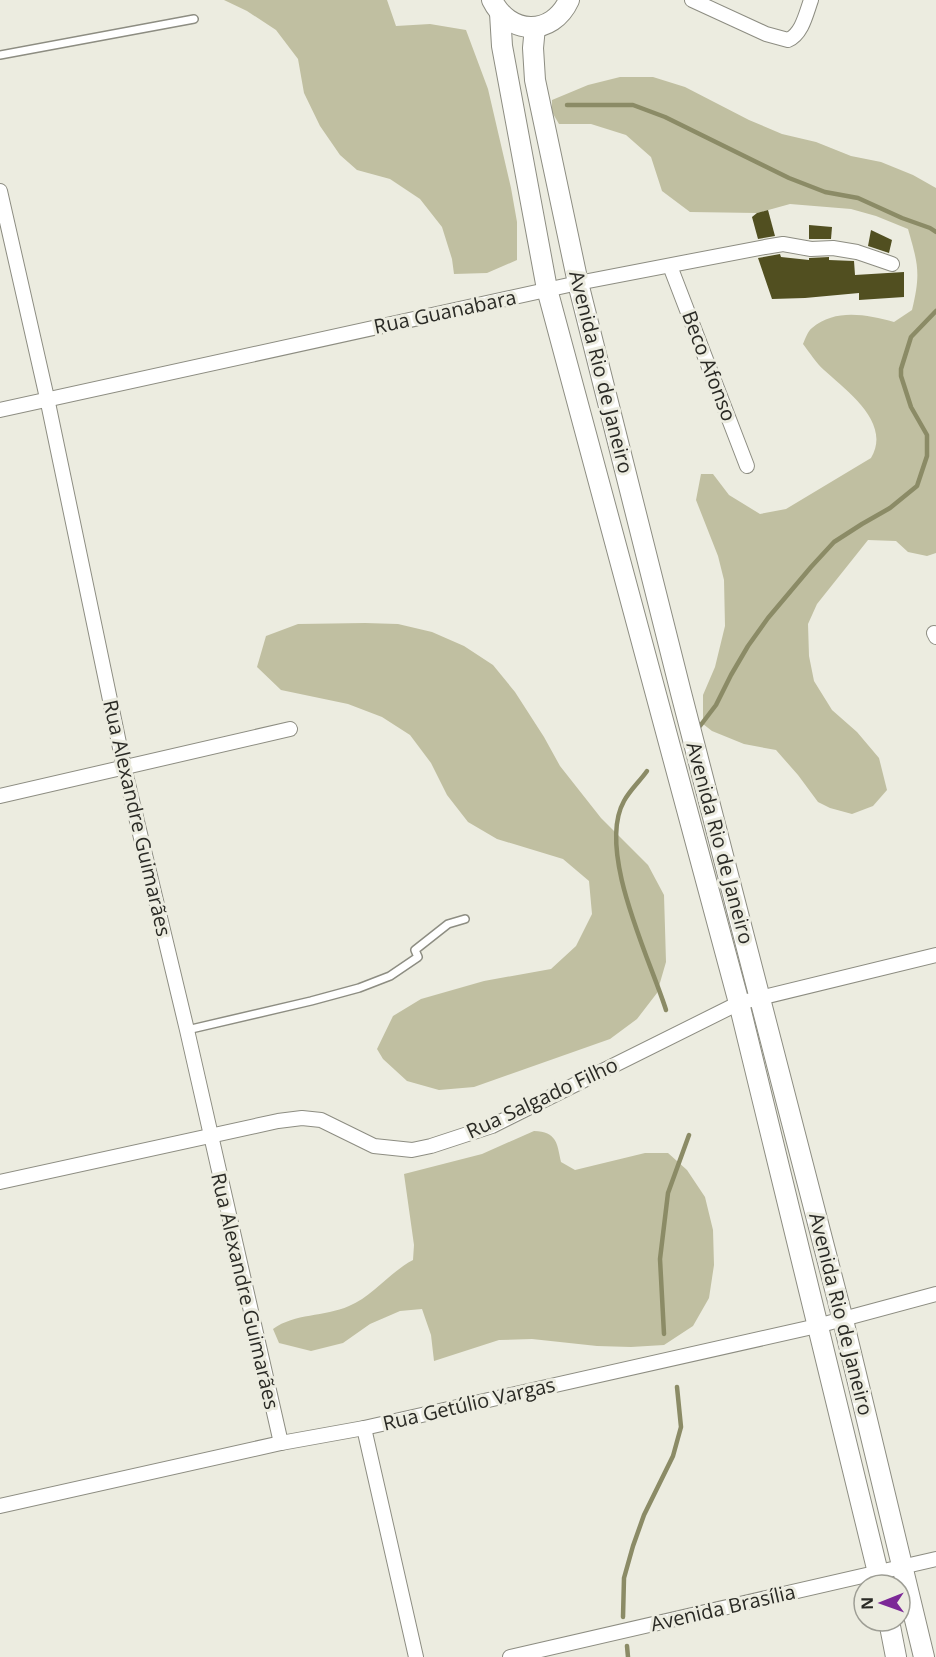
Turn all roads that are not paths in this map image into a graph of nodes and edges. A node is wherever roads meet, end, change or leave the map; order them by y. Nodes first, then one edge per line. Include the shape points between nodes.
1 (569, 0) edge
2 (692, 0) edge
3 (811, 0) edge
4 (496, 7) edge
5 (194, 19) dead end
6 (535, 27) junction
7 (0, 55) edge
8 (0, 190) edge
9 (892, 264) dead end
10 (670, 266) junction
11 (578, 283) junction
12 (547, 290) junction
13 (47, 398) junction
14 (0, 410) edge
15 (747, 466) dead end
16 (290, 729) dead end
17 (124, 767) junction
18 (0, 796) edge
19 (465, 919) dead end
20 (936, 955) edge
21 (760, 998) junction
22 (739, 1003) junction
23 (187, 1030) junction
24 (209, 1136) junction
25 (0, 1182) edge
26 (936, 1294) edge
27 (843, 1320) junction
28 (817, 1326) junction
29 (364, 1428) junction
30 (281, 1443) junction
31 (0, 1506) edge
32 (936, 1560) edge
33 (903, 1568) junction
34 (879, 1573) edge
35 (893, 1573) edge
36 (852, 1585) edge
37 (891, 1633) edge
38 (416, 1657) edge
39 (510, 1657) edge
40 (896, 1657) edge
41 (924, 1657) edge

1 - 6 main road via 557,18
2 - 3 street via 788,40 798,32
4 - 6 main road via 510,22
4 - 12 main road, Avenida Rio de Janeiro
5 - 7 lane
6 - 11 main road, Avenida Rio de Janeiro via 535,80
8 - 13 street, Rua Alexandre Guimarães
9 - 10 street, Rua Guanabara via 857,252 783,244
10 - 11 street, Rua Guanabara
10 - 15 street, Beco Afonso
11 - 12 street, Rua Guanabara
11 - 21 main road, Avenida Rio de Janeiro
12 - 13 street, Rua Guanabara
12 - 22 main road, Avenida Rio de Janeiro
13 - 14 street, Rua Guanabara
13 - 17 street, Rua Alexandre Guimarães
16 - 17 street
17 - 18 street
17 - 23 street, Rua Alexandre Guimarães
19 - 23 lane via 448,924 415,950 418,957 390,976 311,1001
20 - 21 street, Rua Salgado Filho
21 - 22 street, Rua Salgado Filho
21 - 27 main road, Avenida Rio de Janeiro
22 - 24 street, Rua Salgado Filho via 492,1126 431,1146 412,1150 374,1146 321,1120 302,1118
22 - 28 main road, Avenida Rio de Janeiro
23 - 24 street, Rua Alexandre Guimarães
24 - 25 street, Rua Salgado Filho
24 - 30 street, Rua Alexandre Guimarães
26 - 27 street, Rua Getúlio Vargas
27 - 28 street, Rua Getúlio Vargas
27 - 33 main road, Avenida Rio de Janeiro
28 - 29 street, Rua Getúlio Vargas
28 - 34 main road, Avenida Rio de Janeiro
29 - 30 street, Rua Getúlio Vargas
29 - 38 street
30 - 31 street, Rua Getúlio Vargas
32 - 33 street, Avenida Brasília
33 - 35 street, Avenida Brasília
33 - 41 main road, Avenida Rio de Janeiro
36 - 39 street, Avenida Brasília
37 - 40 main road

